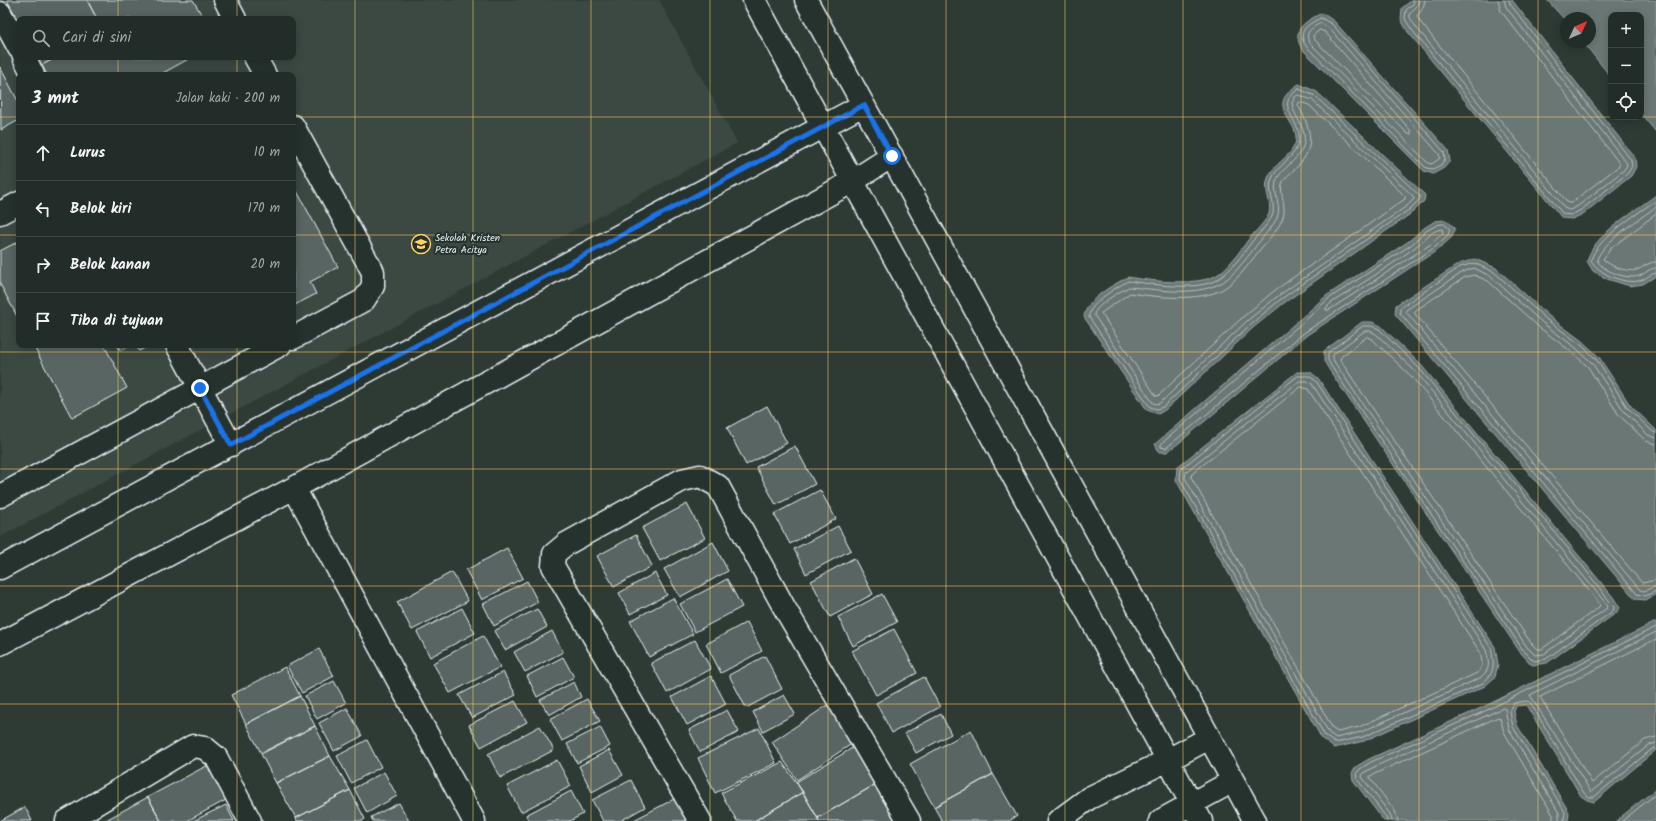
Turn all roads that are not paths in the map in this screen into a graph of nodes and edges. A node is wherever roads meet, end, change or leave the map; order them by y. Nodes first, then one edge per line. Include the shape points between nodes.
1 (225, 0) edge
2 (754, 0) edge
3 (806, 0) edge
4 (0, 12) edge
5 (233, 16) edge
6 (16, 42) edge
7 (26, 60) edge
8 (32, 72) edge
9 (864, 105) junction
10 (823, 127) junction
11 (296, 131) edge
12 (892, 156) junction
13 (853, 181) junction
14 (16, 205) edge
15 (0, 213) edge
16 (296, 336) edge
17 (179, 348) edge
18 (274, 348) edge
19 (200, 388) junction
20 (231, 445) junction
21 (294, 488) junction
22 (0, 496) edge
23 (0, 568) edge
24 (0, 644) edge
25 (1209, 738) junction
26 (1168, 760) junction
27 (1233, 781) junction
28 (1196, 812) edge
29 (1071, 817) edge
30 (66, 821) edge
31 (250, 821) edge
32 (474, 821) edge
33 (700, 821) edge
34 (909, 821) edge
35 (1160, 821) edge
36 (1255, 821) edge

1 - 5 street
2 - 10 street
3 - 9 street
4 - 6 street
7 - 8 street
9 - 10 street
9 - 12 street
10 - 13 street
10 - 20 street
11 - 16 street via 373,272 373,286 364,300
12 - 13 street
12 - 25 street
13 - 21 street
13 - 26 street
14 - 15 street
17 - 19 street
18 - 19 street
19 - 20 street
19 - 22 street
20 - 23 street
21 - 24 street
21 - 32 street
25 - 26 street
25 - 27 street
26 - 28 street
26 - 29 street via 1089,798
27 - 28 street
27 - 36 street
28 - 35 street
30 - 31 street via 193,746 205,748 216,757
33 - 34 street via 553,566 554,554 566,544 682,480 700,476 718,486 784,607

